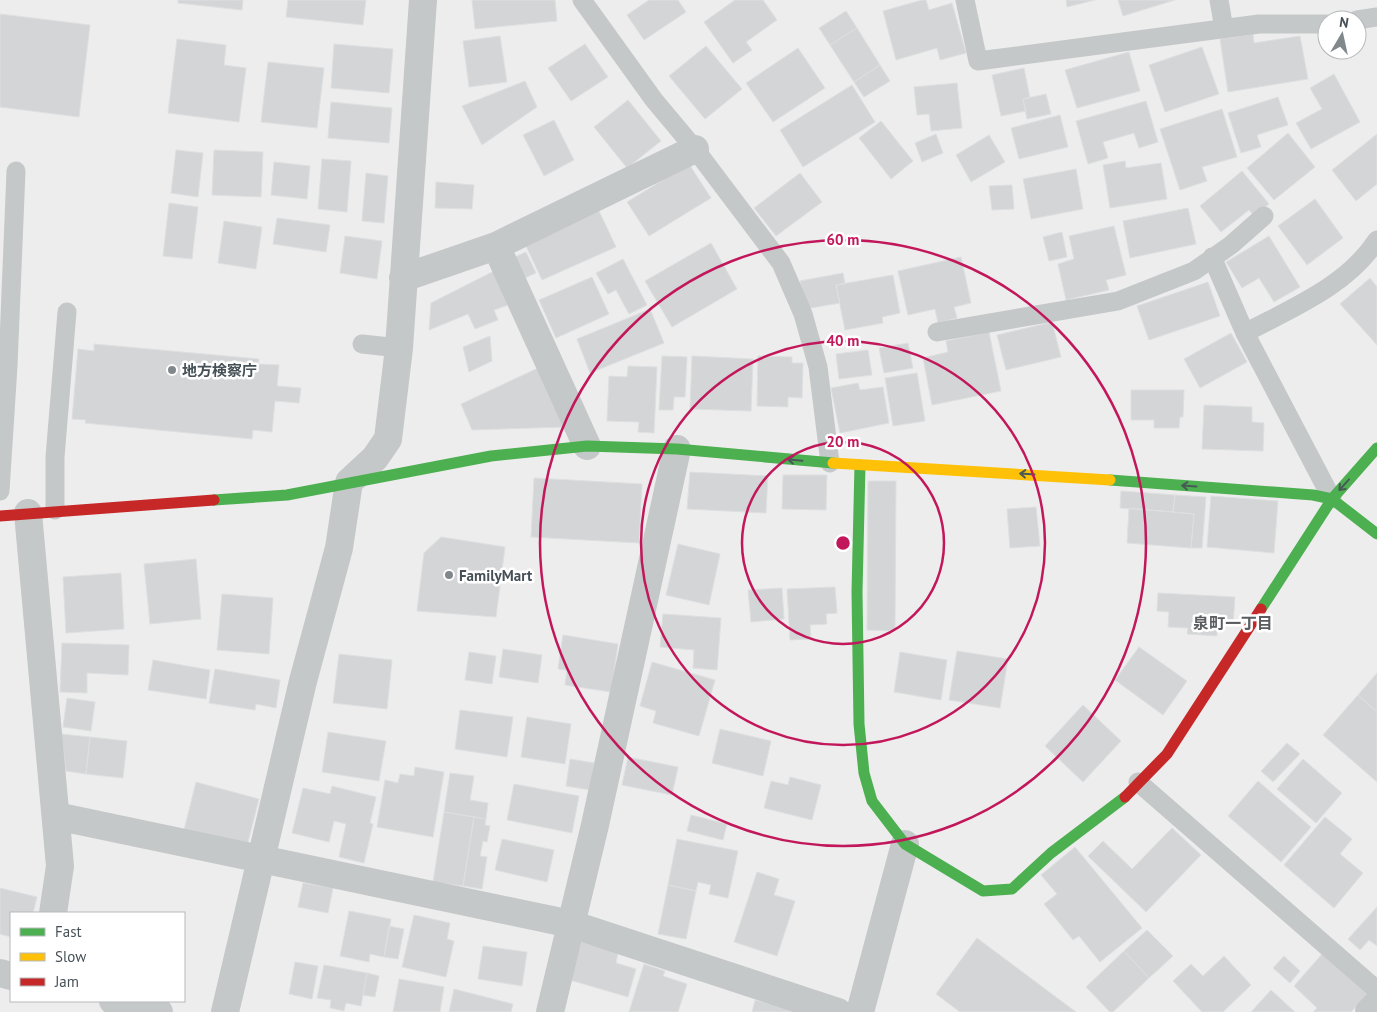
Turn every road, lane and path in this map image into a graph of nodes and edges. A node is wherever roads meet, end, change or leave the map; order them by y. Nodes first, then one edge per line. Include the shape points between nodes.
1 (423, 0) edge
2 (582, 0) edge
3 (965, 0) edge
4 (1219, 0) edge
5 (1317, 24) edge
6 (1224, 29) junction
7 (695, 150) junction
8 (16, 171) dead end
9 (1264, 216) dead end
10 (1377, 240) edge
11 (496, 246) junction
12 (1212, 258) junction
13 (403, 278) junction
14 (67, 312) dead end
15 (937, 332) dead end
16 (1245, 333) junction
17 (362, 344) dead end
18 (398, 348) junction
19 (587, 446) junction
20 (1377, 448) edge
21 (677, 449) junction
22 (830, 463) junction
23 (860, 465) junction
24 (349, 482) junction
25 (0, 491) edge
26 (1332, 499) junction
27 (55, 510) junction
28 (28, 512) junction
29 (0, 516) edge
30 (1377, 534) edge
31 (1138, 782) junction
32 (56, 816) junction
33 (905, 844) junction
34 (261, 860) junction
35 (53, 912) edge
36 (571, 924) junction
37 (1377, 990) edge
38 (117, 1002) edge
39 (1377, 1004) edge
40 (159, 1012) edge
41 (225, 1012) edge
42 (550, 1012) edge
43 (838, 1012) edge
44 (860, 1012) edge
45 (1369, 1012) edge

1 - 13 street
2 - 7 lane via 654,100
3 - 6 lane via 978,61
4 - 6 lane
5 - 6 lane via 1260,24
7 - 11 street
7 - 22 lane via 781,263 800,306 818,367
8 - 25 lane
9 - 12 lane
10 - 16 lane via 1368,254 1329,287
11 - 13 street
11 - 19 street
12 - 15 lane via 1194,271 1118,301
12 - 16 lane
13 - 18 street
14 - 27 lane via 55,457
16 - 26 lane
17 - 18 lane
18 - 24 street via 388,439 375,458
19 - 21 street
19 - 24 street via 491,456
20 -> 26 street
22 -> 21 street
21 - 36 street
22 - 23 street
26 -> 23 street via 1313,495
23 - 33 street via 859,724 864,773 872,802
24 - 27 street via 287,495
24 - 34 street via 339,548 303,681
26 - 30 street
26 - 31 street via 1167,754
27 - 28 street
28 - 29 street
28 - 32 street
31 - 33 street via 1127,795 1051,852 1012,889 984,891
31 - 37 lane
32 - 34 street
32 - 35 street via 60,866
33 - 44 street
34 - 36 street
34 - 41 street
36 - 42 street
36 - 43 street
38 - 40 street
39 - 45 street

